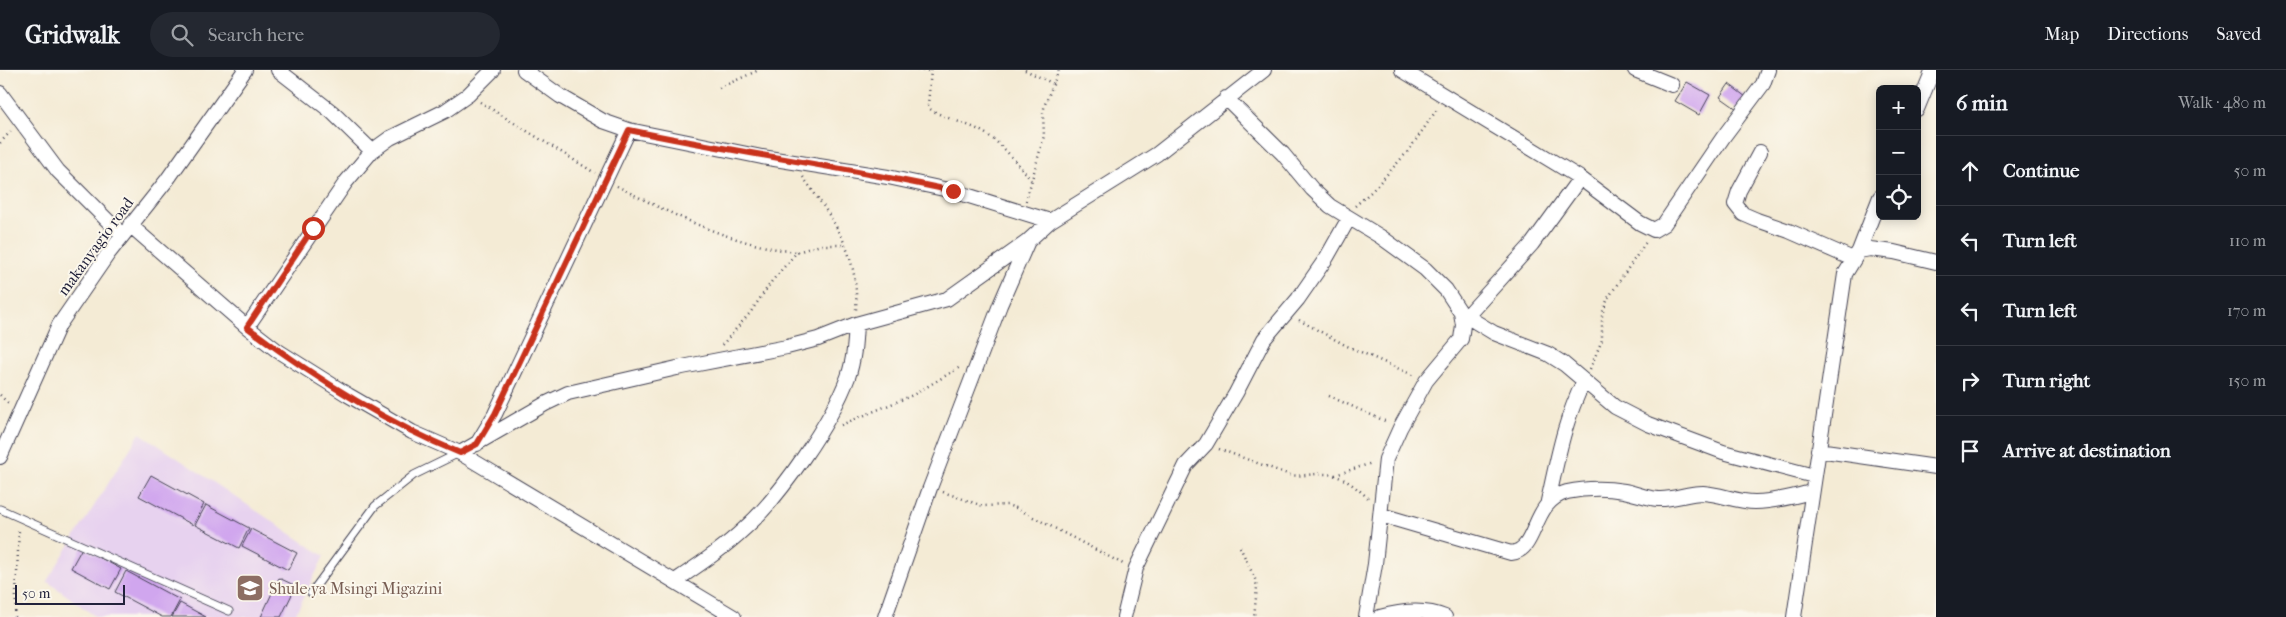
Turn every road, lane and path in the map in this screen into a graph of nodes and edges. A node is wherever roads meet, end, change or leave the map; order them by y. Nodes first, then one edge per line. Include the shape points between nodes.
1 (245, 70) edge
2 (278, 70) edge
3 (494, 70) edge
4 (524, 70) edge
5 (760, 70) edge
6 (917, 70) edge
7 (931, 70) edge
8 (1025, 70) edge
9 (1059, 70) edge
10 (1262, 70) edge
11 (1402, 70) edge
12 (1635, 70) edge
13 (1768, 70) edge
14 (1933, 70) edge
15 (1054, 84) junction
16 (1672, 85) dead end
17 (719, 88) dead end
18 (0, 93) edge
19 (468, 95) junction
20 (1446, 96) junction
21 (1226, 98) junction
22 (1921, 99) edge
23 (629, 130) junction
24 (372, 151) junction
25 (1760, 152) dead end
26 (792, 161) junction
27 (1580, 178) junction
28 (606, 180) junction
29 (1031, 180) junction
30 (1330, 206) junction
31 (1876, 207) edge
32 (1024, 212) junction
33 (1350, 218) junction
34 (1050, 221) junction
35 (126, 230) junction
36 (1654, 230) junction
37 (1028, 241) junction
38 (846, 245) junction
39 (797, 252) junction
40 (1856, 255) junction
41 (1936, 262) edge
42 (1286, 312) junction
43 (1464, 314) junction
44 (856, 324) junction
45 (247, 327) junction
46 (981, 355) junction
47 (707, 363) junction
48 (1426, 381) junction
49 (1584, 381) junction
50 (1330, 396) dead end
51 (1400, 428) junction
52 (820, 431) junction
53 (477, 444) junction
54 (1206, 444) junction
55 (1818, 450) junction
56 (460, 453) junction
57 (0, 457) edge
58 (1386, 458) junction
59 (1936, 467) edge
60 (1335, 475) junction
61 (1814, 476) junction
62 (930, 488) junction
63 (1812, 492) junction
64 (1548, 501) junction
65 (0, 509) edge
66 (1381, 511) junction
67 (20, 518) junction
68 (1240, 547) dead end
69 (1135, 571) junction
70 (675, 581) junction
71 (311, 593) dead end
72 (229, 611) dead end
73 (15, 617) edge
74 (734, 617) edge
75 (885, 617) edge
76 (1124, 617) edge
77 (1254, 617) edge
78 (1366, 617) edge
79 (1380, 617) edge
80 (1445, 617) edge
81 (1794, 617) edge

1 - 35 street, makanyagio road via 167,180
2 - 24 street via 332,112
3 - 19 street
4 - 23 street via 603,121
5 - 17 path
6 - 7 path
7 - 29 path via 930,109 990,137
8 - 15 path
9 - 15 path
10 - 21 street
11 - 20 street
12 - 16 street
13 - 36 street via 1763,84 1664,224
14 - 22 street
15 - 29 path via 1042,113 1044,136
18 - 35 street via 58,171
19 - 24 street
19 - 28 path
20 - 27 street
20 - 30 path via 1410,150 1360,204
21 - 30 street
21 - 34 street via 1157,154
23 - 26 street
23 - 28 street
24 - 45 street via 346,182
25 - 40 street via 1739,191 1735,204 1738,209 1757,220
26 - 32 street via 953,191
26 - 38 path via 826,209
27 - 36 street
27 - 43 street via 1532,244
28 - 39 path via 694,223 770,249
28 - 53 street via 495,414
29 - 32 path
30 - 33 street
31 - 40 street
32 - 34 street
33 - 42 street via 1327,257
33 - 43 street via 1425,270
34 - 37 street
35 - 45 street
35 - 57 street, makanyagio road via 59,325
36 - 49 path via 1608,298 1602,314 1602,340
37 - 44 street via 947,299
37 - 46 street
38 - 39 path via 821,245
38 - 44 path via 856,273
39 - 47 path
40 - 41 street via 1870,249
40 - 55 street via 1845,274
42 - 48 path via 1347,346
42 - 54 street via 1264,339
43 - 48 street via 1460,339
43 - 49 street via 1494,333 1548,354
44 - 47 street via 818,339
44 - 52 street via 848,378
45 - 56 street via 278,351 348,395 412,432
46 - 52 path via 913,395
46 - 62 street
47 - 53 street via 568,393
48 - 51 street
49 - 61 street via 1615,407 1648,424 1723,452
49 - 64 street via 1564,430
50 - 51 path
51 - 58 street
52 - 70 street via 766,507 717,552
53 - 56 street
54 - 60 path via 1290,475
54 - 69 street via 1186,465
55 - 59 street
55 - 61 street
56 - 70 street
56 - 71 lane via 414,475 375,506
58 - 60 path
58 - 66 street
60 - 66 path via 1357,488
61 - 63 street
62 - 69 path via 982,506 1016,508
62 - 75 street
63 - 64 street via 1757,502 1702,493 1657,499 1624,490 1598,489 1570,491
63 - 81 street
64 - 66 street via 1533,533 1522,548 1511,553
65 - 67 lane
66 - 78 street
67 - 72 lane
67 - 73 path
68 - 77 path via 1255,579
69 - 76 street
70 - 74 street
79 - 80 street via 1399,612 1425,612

